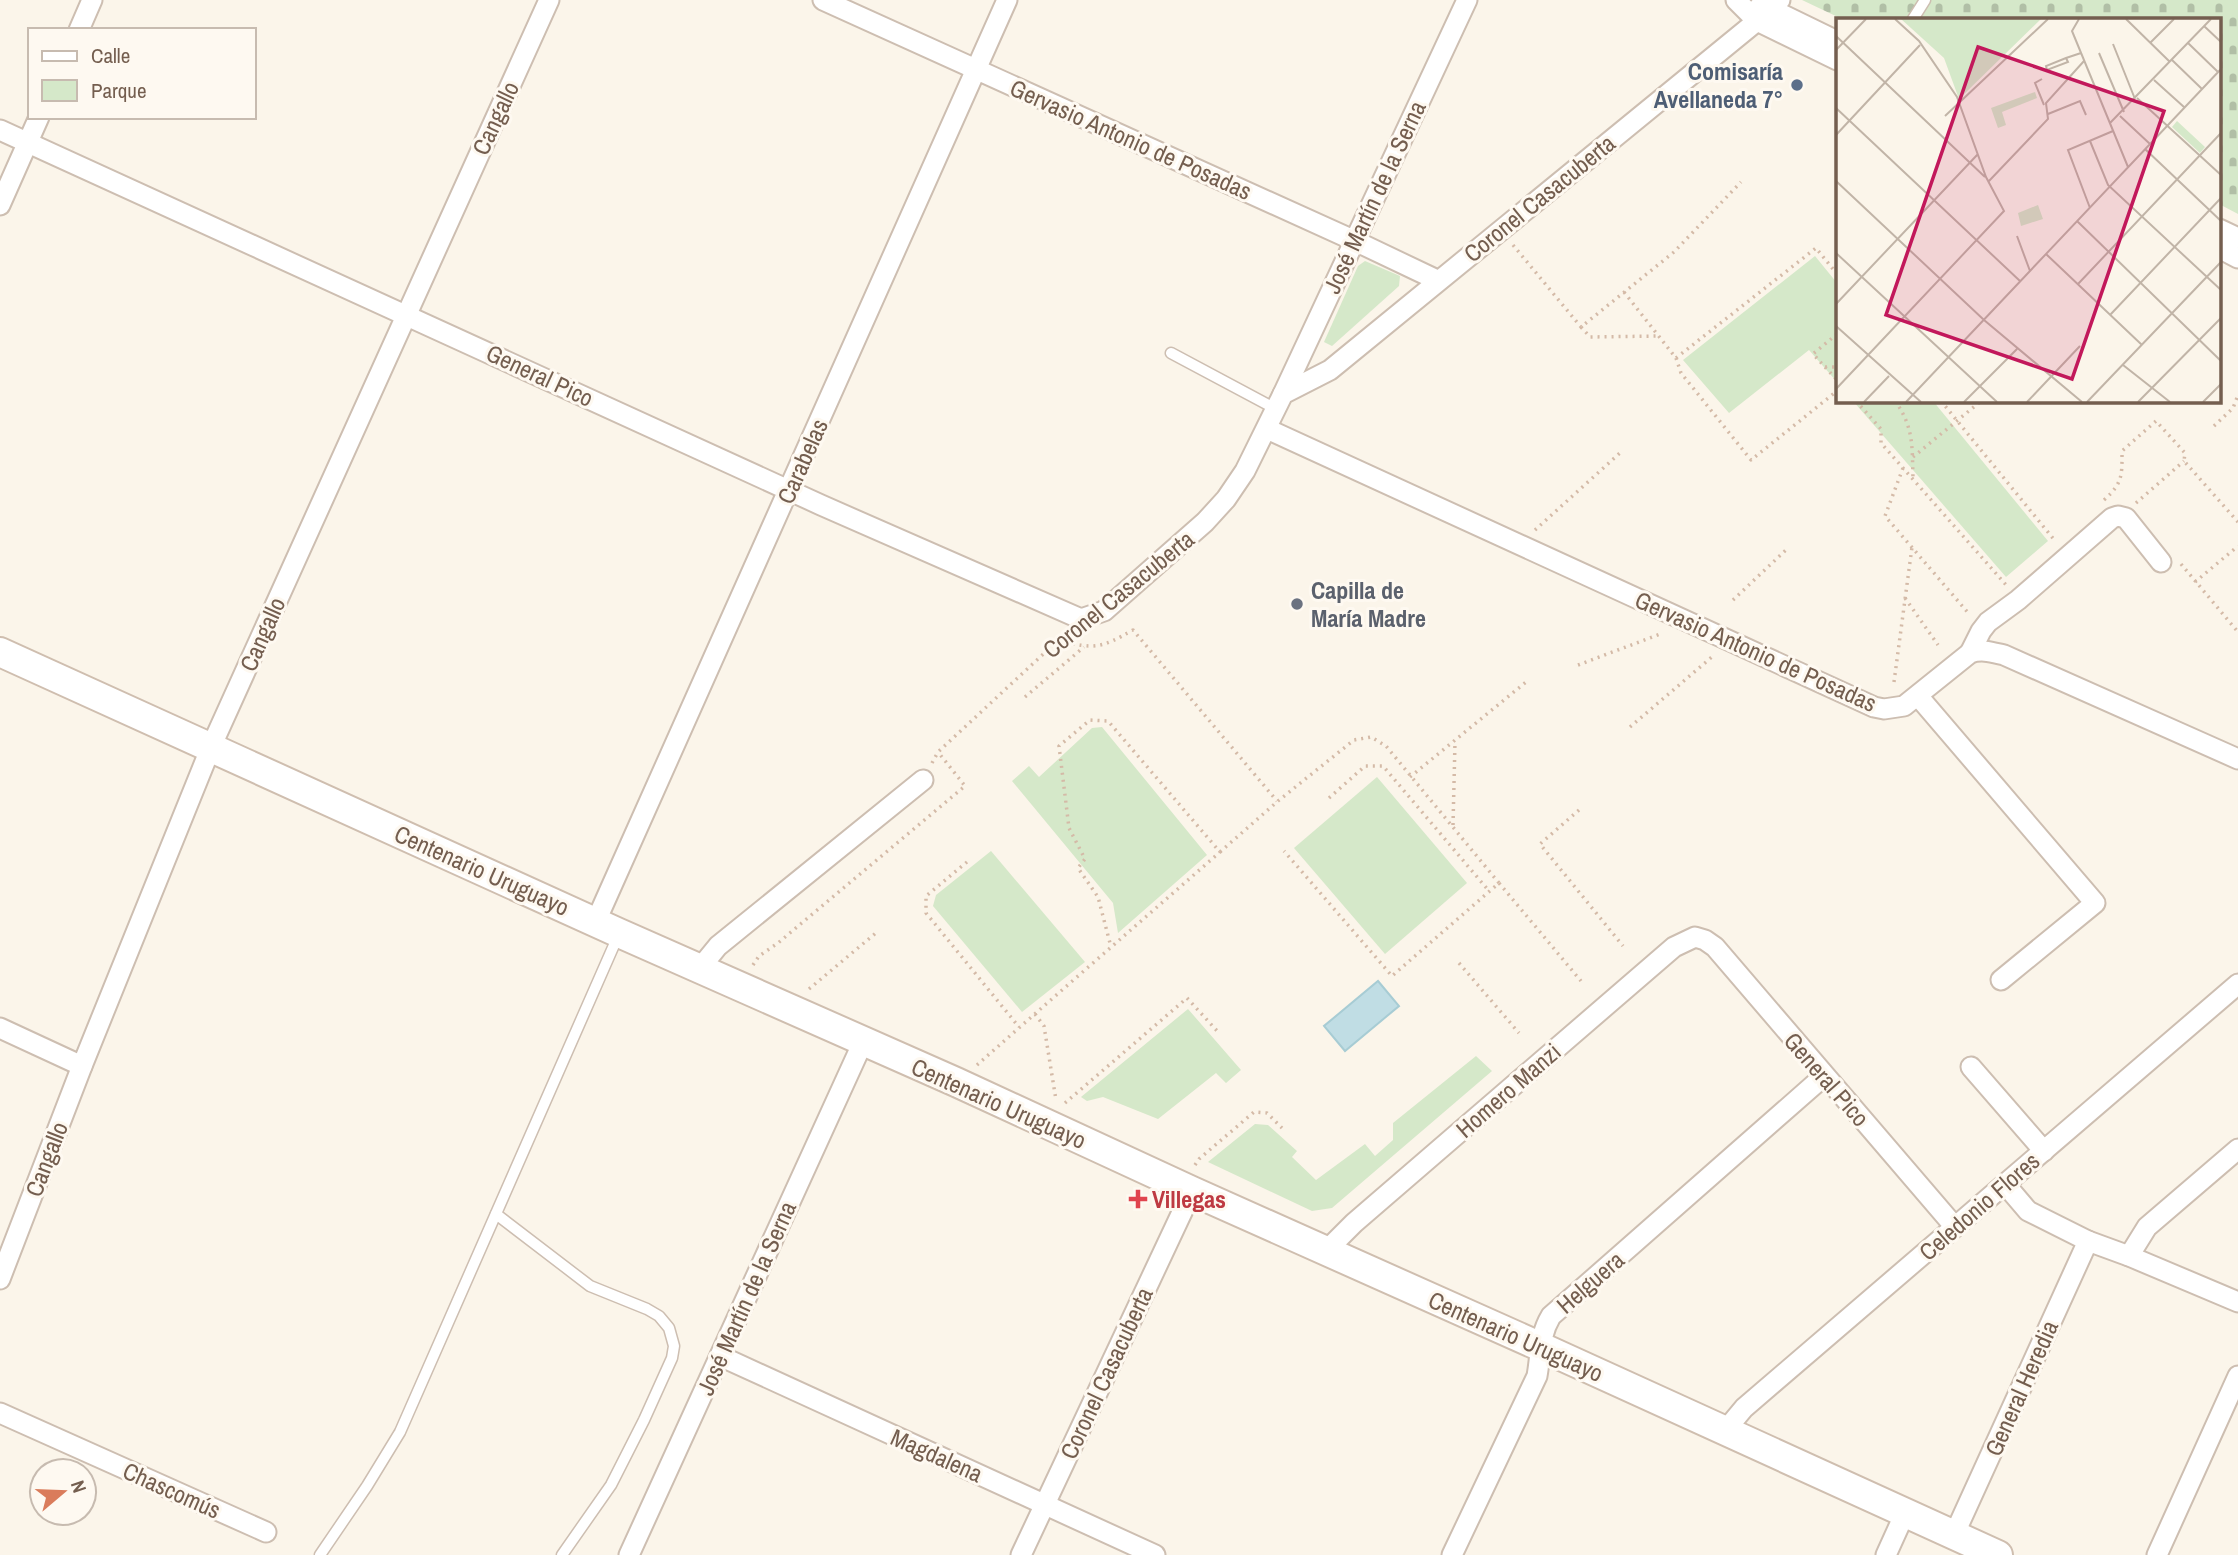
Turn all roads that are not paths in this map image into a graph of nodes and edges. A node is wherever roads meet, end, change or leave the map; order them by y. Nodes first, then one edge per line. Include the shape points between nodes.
1 (92, 0) edge
2 (549, 0) edge
3 (823, 0) edge
4 (1007, 0) edge
5 (1467, 0) edge
6 (1925, 0) edge
7 (1738, 2) edge
8 (1769, 10) edge
9 (1914, 18) edge
10 (80, 28) edge
11 (1836, 41) edge
12 (1836, 60) edge
13 (975, 68) junction
14 (38, 119) edge
15 (0, 130) edge
16 (29, 143) junction
17 (0, 205) edge
18 (2220, 229) edge
19 (2238, 238) edge
20 (1353, 240) junction
21 (2220, 249) edge
22 (2238, 258) edge
23 (1437, 280) junction
24 (406, 313) junction
25 (1171, 353) dead end
26 (1280, 402) junction
27 (1267, 429) junction
28 (790, 489) junction
29 (2169, 561) road end
30 (1081, 619) joint
31 (0, 652) edge
32 (1969, 653) junction
33 (1919, 696) junction
34 (211, 747) junction
35 (2238, 760) edge
36 (923, 780) road end
37 (608, 927) junction
38 (1695, 937) joint
39 (700, 968) junction
40 (2001, 980) dead end
41 (2238, 984) edge
42 (0, 1028) edge
43 (863, 1042) junction
44 (82, 1066) junction
45 (1971, 1067) dead end
46 (1824, 1076) junction
47 (2238, 1149) edge
48 (2044, 1151) junction
49 (1192, 1181) junction
50 (2005, 1184) junction
51 (496, 1214) junction
52 (1955, 1227) junction
53 (2088, 1241) junction
54 (1326, 1251) junction
55 (2129, 1256) junction
56 (0, 1279) edge
57 (2238, 1302) edge
58 (1539, 1346) junction
59 (720, 1356) junction
60 (2238, 1376) edge
61 (0, 1413) edge
62 (1724, 1432) junction
63 (1044, 1504) junction
64 (1905, 1513) junction
65 (266, 1532) dead end
66 (1954, 1535) junction
67 (320, 1555) edge
68 (562, 1555) edge
69 (629, 1555) edge
70 (1021, 1555) edge
71 (1155, 1555) edge
72 (1452, 1555) edge
73 (1886, 1555) edge
74 (1998, 1555) edge
75 (2157, 1555) edge

1 - 10 street
2 - 24 street, Cangallo
3 - 13 street, Gervasio Antonio de Posadas
4 - 13 street, Carabelas
5 - 20 street, José Martín de la Serna
6 - 9 lane
7 - 8 street
8 - 11 street
8 - 12 street
8 - 23 street, Coronel Casacuberta
13 - 20 street, Gervasio Antonio de Posadas
13 - 28 street, Carabelas
14 - 16 street
15 - 16 street, General Pico
16 - 17 street
16 - 24 street, General Pico
18 - 19 street
20 - 23 street, Gervasio Antonio de Posadas
20 - 26 street, José Martín de la Serna
21 - 22 street
23 - 26 street, Coronel Casacuberta via 1330,370
24 - 28 street, General Pico
24 - 34 street, Cangallo
25 - 26 lane
26 - 27 street, Coronel Casacuberta
27 - 30 street, Coronel Casacuberta via 1233,489 1205,522 1104,611
27 - 33 street, Gervasio Antonio de Posadas via 1874,707 1904,706
28 - 30 street, General Pico
28 - 37 street, Carabelas
29 - 32 street, Gervasio Antonio de Posadas via 2126,518 2112,518 1988,622
31 - 34 main road, Centenario Uruguayo
32 - 33 street, Gervasio Antonio de Posadas
32 - 35 street via 1978,650 2004,655
33 - 40 street via 2095,904
34 - 37 main road, Centenario Uruguayo
34 - 44 street, Cangallo
36 - 39 street via 718,946
37 - 39 main road, Centenario Uruguayo
37 - 51 lane
38 - 46 street, General Pico via 1715,947
38 - 54 street, Homero Manzi via 1674,947
39 - 43 main road, Centenario Uruguayo
41 - 48 street, Celedonio Flores
42 - 44 street
43 - 49 main road, Centenario Uruguayo
43 - 59 street, José Martín de la Serna
44 - 56 street, Cangallo
45 - 48 street
46 - 52 street, General Pico
46 - 58 street, Helguera via 1551,1316
47 - 55 street via 2147,1227
48 - 50 street, Celedonio Flores
49 - 54 main road, Centenario Uruguayo
49 - 63 street, Coronel Casacuberta
50 - 52 street, Celedonio Flores
50 - 53 street via 2028,1211
51 - 67 lane via 400,1432
51 - 68 lane via 590,1286 659,1316 669,1328 674,1346 645,1420 611,1485
52 - 62 street, Celedonio Flores via 1744,1408
53 - 55 street
53 - 66 street, General Heredia
54 - 58 main road, Centenario Uruguayo
55 - 57 street
58 - 62 main road, Centenario Uruguayo
58 - 72 street, Helguera via 1537,1376
59 - 63 street, Magdalena
59 - 69 street, José Martín de la Serna
60 - 75 street
61 - 65 street, Chascomús
62 - 64 main road, Centenario Uruguayo
63 - 70 street, Coronel Casacuberta
63 - 71 street, Magdalena
64 - 66 main road, Centenario Uruguayo
64 - 73 street
66 - 74 main road, Centenario Uruguayo

